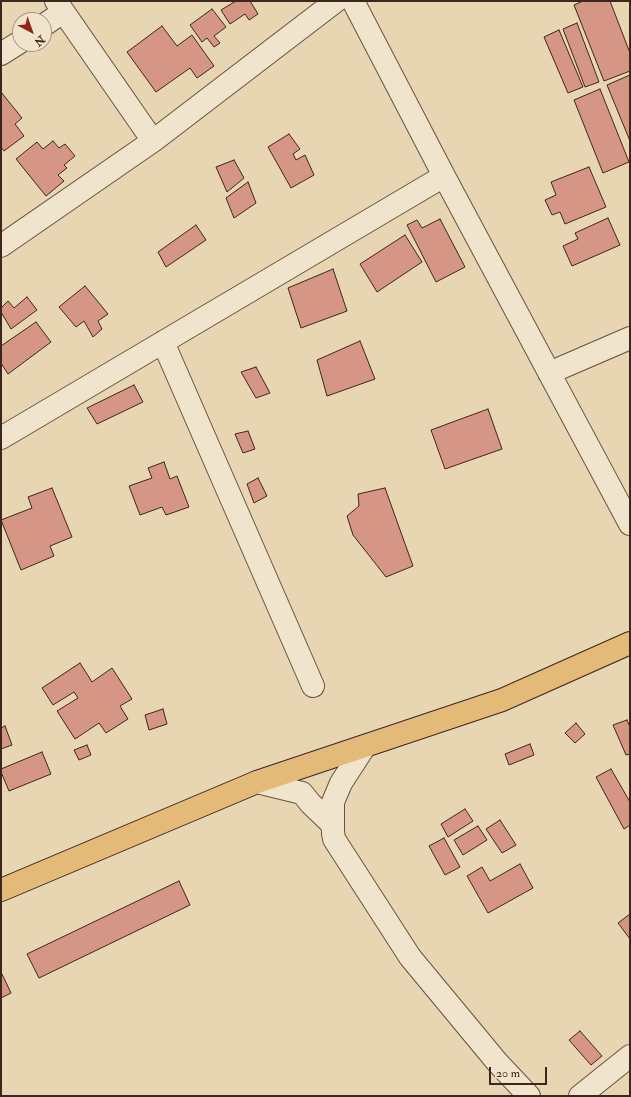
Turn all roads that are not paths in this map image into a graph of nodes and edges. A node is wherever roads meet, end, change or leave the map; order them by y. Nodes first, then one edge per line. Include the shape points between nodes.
1 (354, 3) edge
2 (60, 7) edge
3 (52, 16) edge
4 (12, 47) edge
5 (1, 54) edge
6 (153, 141) junction
7 (444, 176) junction
8 (1, 246) edge
9 (630, 338) edge
10 (163, 342) junction
11 (549, 373) junction
12 (1, 438) edge
13 (630, 524) edge
14 (630, 643) edge
15 (313, 686) dead end
16 (365, 746) junction
17 (257, 782) junction
18 (334, 839) junction
19 (1, 890) edge
20 (630, 1056) edge
21 (529, 1096) edge
22 (580, 1096) edge

1 - 6 street
1 - 7 street
2 - 3 street
2 - 6 street
4 - 5 street
6 - 8 street
7 - 10 street
7 - 11 street
9 - 11 street
10 - 12 street
10 - 15 street
11 - 13 street
14 - 16 main road via 502,700
16 - 17 main road
16 - 18 street via 341,783 333,802
17 - 18 street via 302,792 332,824
17 - 19 main road
18 - 21 street via 410,957 497,1062
20 - 22 street

